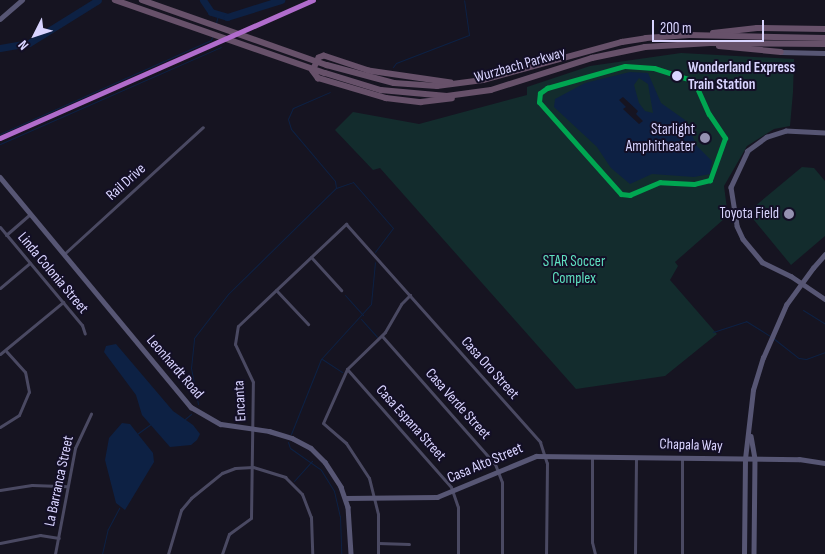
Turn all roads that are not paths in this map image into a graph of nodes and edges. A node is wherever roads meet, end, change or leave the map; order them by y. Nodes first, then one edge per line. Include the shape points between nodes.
1 (22, 0) edge
2 (115, 0) edge
3 (142, 0) edge
4 (0, 19) edge
5 (825, 30) edge
6 (689, 35) junction
7 (825, 38) edge
8 (695, 44) junction
9 (825, 44) edge
10 (781, 52) joint
11 (825, 53) edge
12 (461, 83) junction
13 (466, 93) junction
14 (203, 127) dead end
15 (825, 133) edge
16 (0, 178) edge
17 (30, 214) junction
18 (346, 224) joint
19 (0, 227) edge
20 (6, 235) junction
21 (63, 254) junction
22 (825, 254) edge
23 (311, 257) junction
24 (30, 263) junction
25 (0, 288) edge
26 (276, 290) junction
27 (341, 290) dead end
28 (410, 295) junction
29 (825, 299) edge
30 (63, 302) junction
31 (308, 324) dead end
32 (84, 334) dead end
33 (382, 336) junction
34 (6, 351) junction
35 (0, 354) edge
36 (347, 369) junction
37 (91, 414) dead end
38 (0, 427) edge
39 (252, 430) junction
40 (750, 430) junction
41 (546, 456) junction
42 (592, 456) junction
43 (636, 456) junction
44 (682, 458) junction
45 (745, 459) junction
46 (755, 459) junction
47 (825, 463) edge
48 (252, 467) junction
49 (498, 470) junction
50 (66, 486) junction
51 (0, 490) edge
52 (453, 491) junction
53 (375, 497) junction
54 (345, 498) junction
55 (59, 538) junction
56 (0, 542) edge
57 (378, 543) junction
58 (409, 544) dead end
59 (55, 554) edge
60 (168, 554) edge
61 (222, 554) edge
62 (312, 554) edge
63 (351, 554) edge
64 (378, 554) edge
65 (458, 554) edge
66 (502, 554) edge
67 (546, 554) edge
68 (595, 554) edge
69 (635, 554) edge
70 (682, 554) edge
71 (744, 554) edge
72 (754, 554) edge

1 - 4 street
2 - 13 highway, Wurzbach Parkway, bridge via 381,90 422,96
3 - 12 highway, Wurzbach Parkway, bridge via 327,65 394,83 419,86
5 - 6 highway via 757,28
6 - 7 highway, Wurzbach Parkway
6 - 12 highway, Wurzbach Parkway via 622,42 483,80
8 - 9 highway, Wurzbach Parkway
8 - 10 highway
8 - 13 highway, Wurzbach Parkway via 645,47 592,58 507,85
10 - 11 street
12 - 13 highway via 369,71 324,56 319,58 313,71 318,78 386,98 429,101
14 - 21 street, Rail Drive
15 - 29 street via 786,131 767,136 742,161 732,187 737,226 762,262 791,276
16 - 17 street, Leonhardt Road
17 - 20 street
17 - 21 street, Leonhardt Road
18 - 23 street, Encanta
18 - 28 street, Casa Oro Street
19 - 20 street, Linda Colonia Street
20 - 24 street, Linda Colonia Street
21 - 39 street, Leonhardt Road via 191,407 221,424
22 - 40 street, bridge via 786,306 763,358 753,390
23 - 26 street, Encanta
23 - 27 street
24 - 25 street
24 - 30 street, Linda Colonia Street
26 - 31 street
26 - 39 street, Encanta via 242,321 235,337 236,350 253,382
28 - 33 street via 398,307
28 - 41 street, Casa Oro Street via 538,439
30 - 32 street, Linda Colonia Street via 82,325
30 - 34 street
33 - 36 street
33 - 49 street, Casa Verde Street via 489,455
34 - 35 street
34 - 38 street via 26,375 29,385 27,401 17,418
36 - 52 street, Casa Espana Street
36 - 53 street via 324,423 357,456
37 - 50 street, La Barranca Street via 77,439
39 - 48 street, Encanta
39 - 54 street, Leonhardt Road via 277,433 311,448 332,470
40 - 45 street
40 - 46 street
41 - 42 street, Casa Alto Street
41 - 49 street, Casa Alto Street via 525,458
41 - 67 street, Casa Oro Street
42 - 43 street, Casa Alto Street
42 - 68 street via 592,542
43 - 44 street, Chapala Way
43 - 69 street
44 - 45 street, Chapala Way
44 - 70 street
45 - 46 street, Chapala Way
45 - 71 street
46 - 47 street, Chapala Way
46 - 72 street
48 - 60 street via 222,473 191,498 182,510
48 - 61 street, Encanta via 251,518 229,534
48 - 62 street via 285,477 302,494 311,517
49 - 52 street, Casa Alto Street
49 - 66 street, Casa Verde Street via 503,492
50 - 51 street via 32,485
50 - 55 street, La Barranca Street
52 - 53 street, Casa Alto Street via 432,497
52 - 65 street, Casa Espana Street via 458,507
53 - 54 street, Casa Alto Street
53 - 57 street
54 - 63 street, Leonhardt Road
55 - 56 street via 40,535
55 - 59 street, La Barranca Street
57 - 58 street
57 - 64 street

